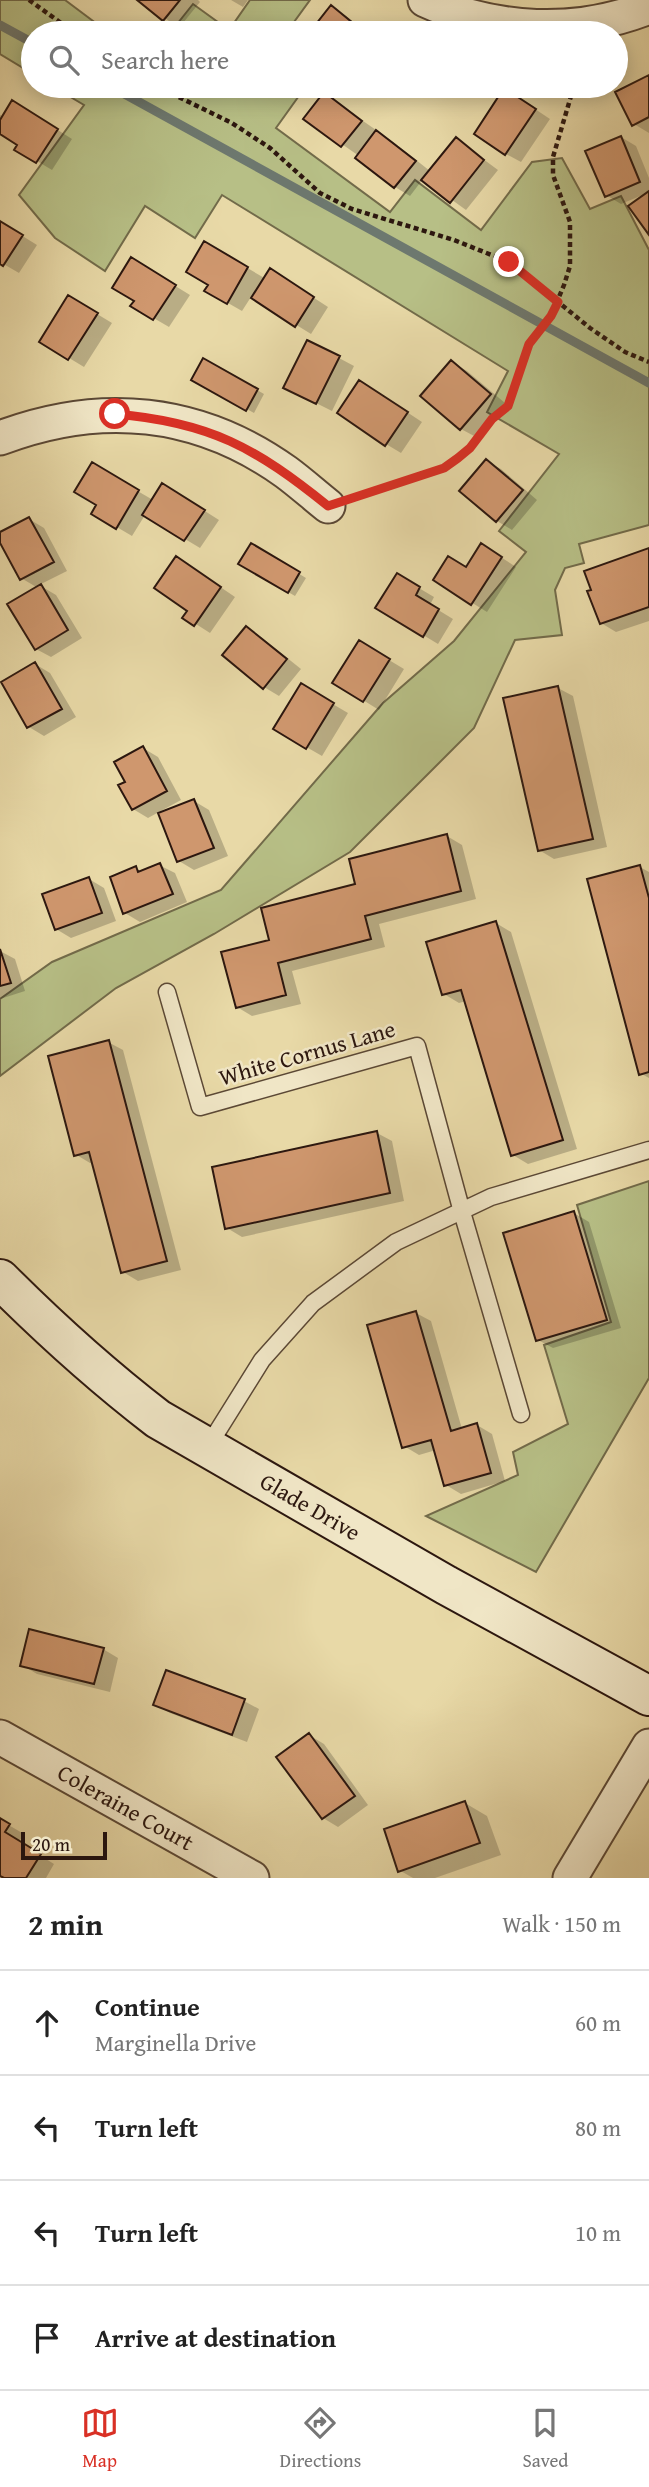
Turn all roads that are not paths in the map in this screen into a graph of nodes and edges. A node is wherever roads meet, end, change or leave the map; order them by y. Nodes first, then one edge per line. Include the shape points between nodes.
1 (425, 0) edge
2 (649, 7) edge
3 (490, 21) edge
4 (598, 21) edge
5 (0, 438) edge
6 (328, 506) road end
7 (167, 992) dead end
8 (649, 1150) edge
9 (462, 1212) junction
10 (0, 1279) edge
11 (521, 1414) dead end
12 (207, 1448) junction
13 (649, 1696) edge
14 (0, 1737) edge
15 (649, 1746) edge
16 (252, 1878) edge
17 (570, 1878) edge

1 - 3 street
2 - 4 street
5 - 6 street via 75,417 157,418 198,427 241,445 285,471
7 - 9 lane, White Cornus Lane via 201,1107 417,1046
8 - 9 lane via 491,1197
9 - 11 lane, White Cornus Lane
9 - 12 lane via 396,1242 313,1303 262,1360
10 - 12 street, Glade Drive via 124,1393
12 - 13 street, Glade Drive
14 - 16 street, Coleraine Court
15 - 17 street

